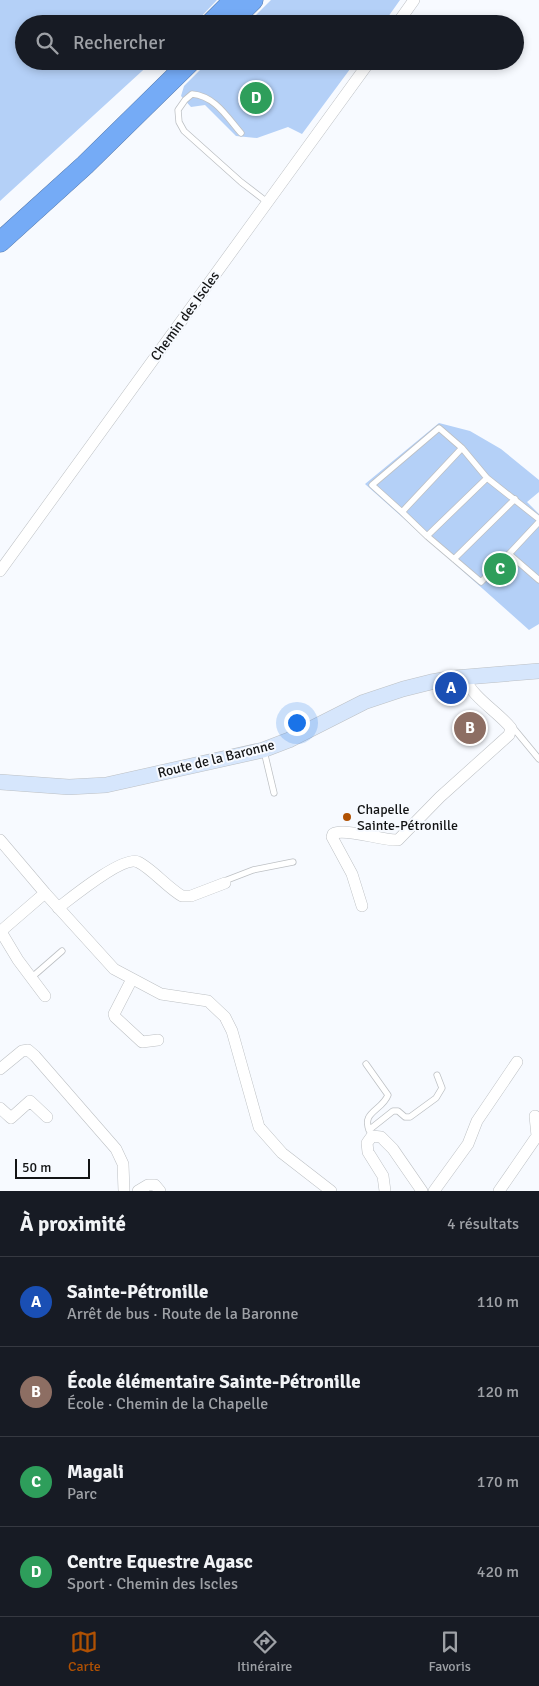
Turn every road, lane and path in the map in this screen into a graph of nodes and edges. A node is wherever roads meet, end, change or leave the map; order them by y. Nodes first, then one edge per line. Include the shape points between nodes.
1 (234, 0) edge
2 (253, 0) edge
3 (414, 0) edge
4 (219, 15) edge
5 (238, 15) edge
6 (403, 15) edge
7 (163, 70) edge
8 (182, 70) edge
9 (363, 70) edge
10 (241, 133) dead end
11 (267, 202) junction
12 (0, 224) edge
13 (0, 242) edge
14 (462, 448) junction
15 (486, 478) junction
16 (515, 500) junction
17 (402, 512) junction
18 (539, 520) edge
19 (427, 536) junction
20 (509, 554) junction
21 (454, 559) junction
22 (0, 571) edge
23 (539, 579) edge
24 (539, 671) edge
25 (464, 677) junction
26 (511, 728) junction
27 (263, 750) junction
28 (539, 759) edge
29 (0, 782) edge
30 (274, 793) dead end
31 (0, 840) edge
32 (293, 862) dead end
33 (225, 882) joint
34 (42, 890) junction
35 (362, 906) dead end
36 (58, 908) junction
37 (0, 922) edge
38 (0, 931) edge
39 (62, 951) dead end
40 (31, 978) junction
41 (132, 979) junction
42 (45, 996) dead end
43 (158, 1040) dead end
44 (517, 1062) dead end
45 (366, 1064) dead end
46 (0, 1069) edge
47 (437, 1075) dead end
48 (0, 1108) edge
49 (535, 1116) dead end
50 (46, 1117) dead end
51 (370, 1133) junction
52 (124, 1191) edge
53 (138, 1191) edge
54 (160, 1191) edge
55 (331, 1191) edge
56 (385, 1191) edge
57 (422, 1191) edge
58 (434, 1191) edge
59 (500, 1191) edge

1 - 4 highway
2 - 5 highway
3 - 6 street
7 - 12 highway
8 - 13 highway
9 - 11 street, Chemin des Iscles
10 - 11 lane via 214,101 203,95 192,94 178,110 184,131
11 - 22 street, Chemin des Iscles
14 - 15 lane
14 - 17 lane
14 - 17 lane via 439,428 372,485
15 - 16 lane
15 - 19 lane
16 - 18 lane
16 - 21 lane
17 - 19 lane
18 - 20 lane
19 - 21 lane
20 - 21 lane via 480,582
20 - 23 lane
24 - 25 main road, Route de la Baronne
25 - 26 street via 470,688
25 - 27 main road, Route de la Baronne via 386,694
26 - 28 lane
26 - 35 street via 504,740 398,840 342,831 333,834 352,874
27 - 29 main road, Route de la Baronne via 99,786
27 - 30 lane
31 - 34 street
32 - 33 lane via 253,870
33 - 36 street via 191,896 182,896 133,861 105,874
34 - 36 street
34 - 37 street
34 - 38 street
36 - 41 street via 114,969
38 - 40 street
39 - 40 lane
40 - 42 street
41 - 43 street via 115,1017 142,1042
41 - 55 street via 161,994 208,1001 221,1012 232,1030 259,1126 282,1152
44 - 58 street via 477,1121 468,1144
45 - 51 lane via 388,1095 367,1118
46 - 52 street via 22,1051 28,1050 36,1056 116,1149 123,1164
47 - 51 lane via 442,1088 436,1098 410,1117 392,1111
48 - 50 street via 11,1118 30,1101
49 - 59 street via 537,1136
51 - 56 street via 368,1152 383,1176
51 - 57 street via 381,1137 393,1149
53 - 54 street via 148,1185 156,1185

